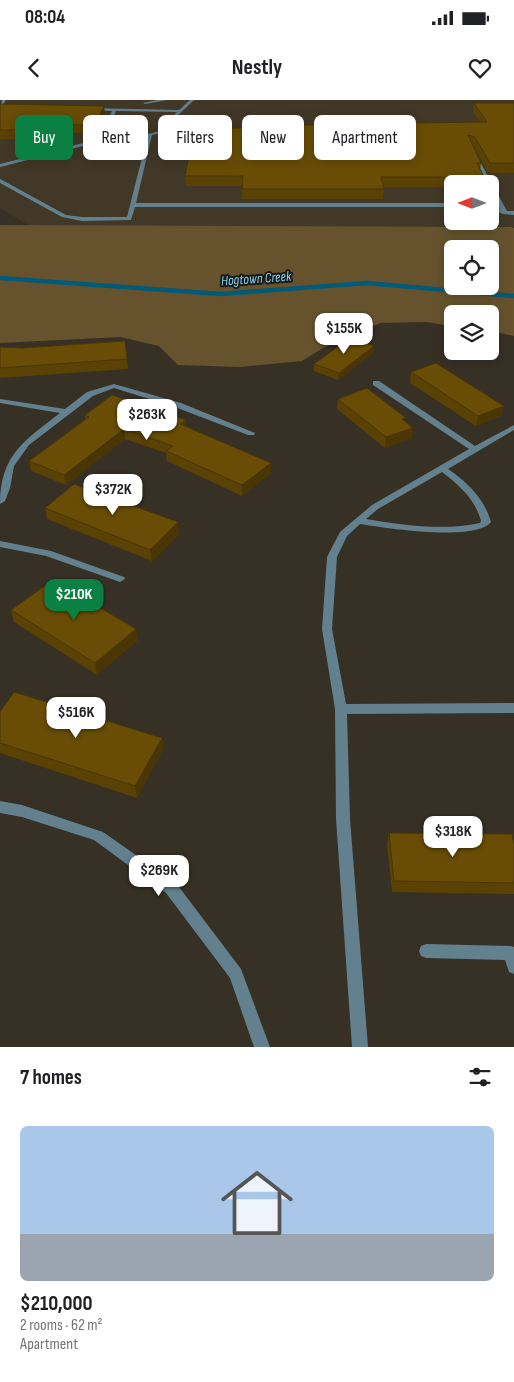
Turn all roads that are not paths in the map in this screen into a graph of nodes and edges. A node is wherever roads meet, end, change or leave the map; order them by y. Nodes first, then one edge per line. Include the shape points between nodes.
1 (4, 100) edge
2 (165, 100) edge
3 (190, 101) edge
4 (116, 103) dead end
5 (126, 103) dead end
6 (135, 104) dead end
7 (0, 109) edge
8 (115, 109) junction
9 (83, 110) edge
10 (181, 110) junction
11 (176, 115) edge
12 (158, 132) edge
13 (470, 147) edge
14 (0, 166) edge
15 (485, 175) edge
16 (0, 181) edge
17 (499, 201) edge
18 (132, 205) junction
19 (444, 205) edge
20 (499, 210) edge
21 (505, 212) junction
22 (514, 213) edge
23 (376, 382) dead end
24 (0, 401) edge
25 (66, 412) junction
26 (514, 427) edge
27 (251, 433) dead end
28 (476, 450) junction
29 (443, 469) junction
30 (0, 502) edge
31 (359, 521) junction
32 (0, 544) edge
33 (120, 579) dead end
34 (514, 708) edge
35 (341, 709) junction
36 (0, 807) edge
37 (426, 951) dead end
38 (514, 967) edge
39 (262, 1047) edge
40 (360, 1047) edge

1 - 7 street
2 - 6 street
3 - 10 street
4 - 5 street
8 - 9 street
8 - 10 street
8 - 14 street via 104,135 93,142
10 - 11 street
12 - 18 street via 150,134
13 - 15 street
16 - 18 street via 64,216 129,219
17 - 21 street
18 - 19 street
20 - 21 street
21 - 22 street
23 - 28 street
24 - 25 street
25 - 27 street via 90,394 114,386 178,405
25 - 30 street via 26,443 10,466
26 - 28 street
28 - 29 street
29 - 31 street via 375,508
29 - 31 street via 475,498 485,515 483,525 402,527
31 - 35 street via 343,534 332,557 327,629
32 - 33 street via 48,553
34 - 35 street
35 - 40 street via 343,819
36 - 39 street via 98,836 171,888 236,974
37 - 38 street via 511,953

